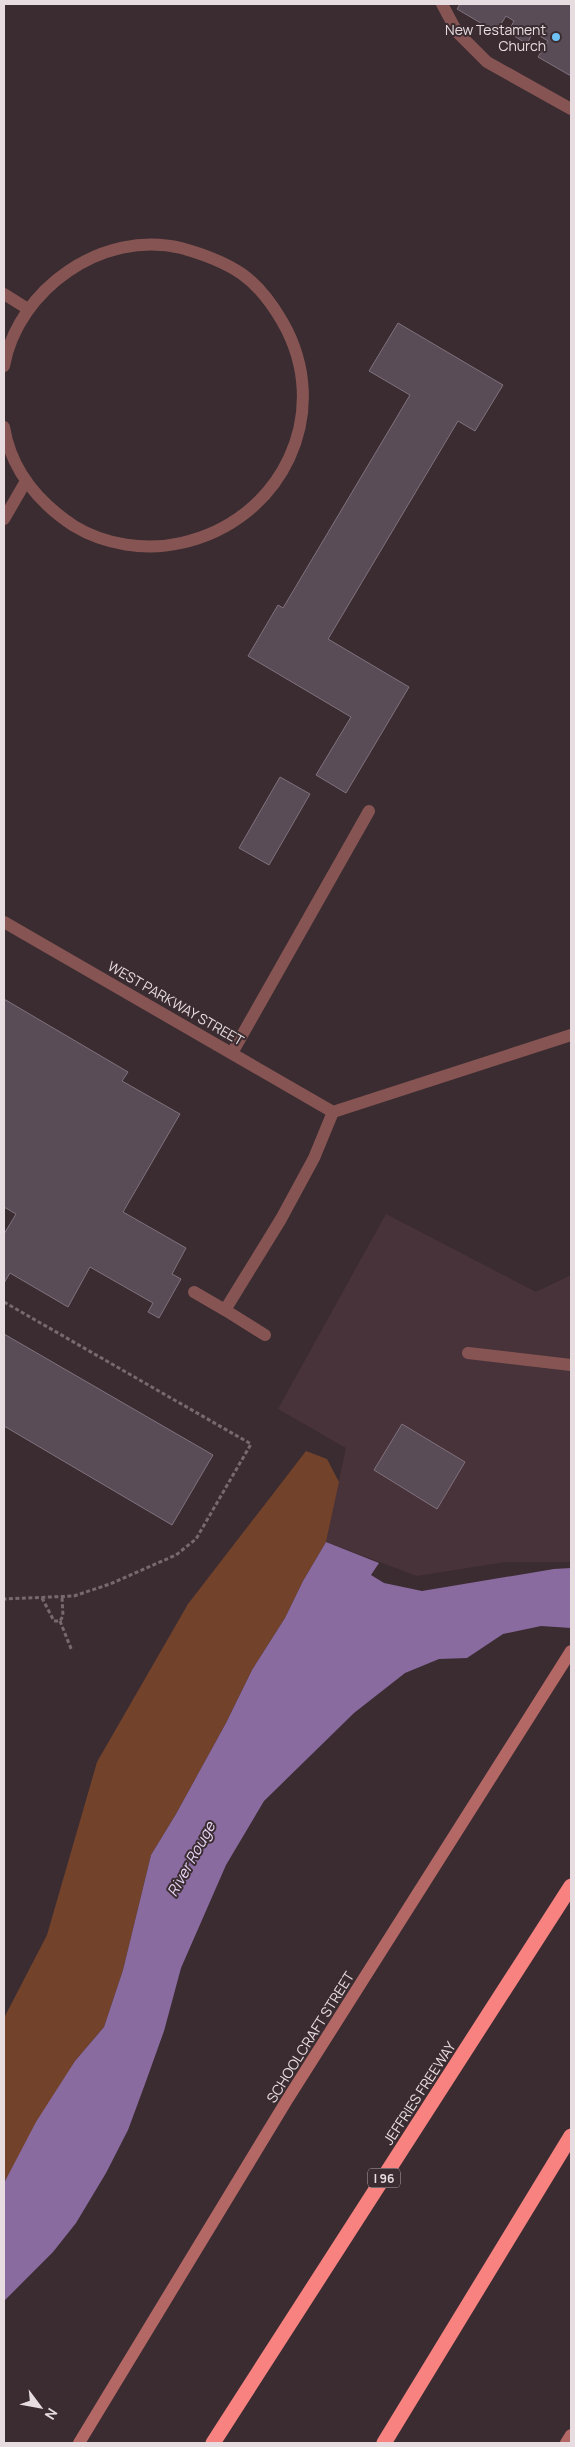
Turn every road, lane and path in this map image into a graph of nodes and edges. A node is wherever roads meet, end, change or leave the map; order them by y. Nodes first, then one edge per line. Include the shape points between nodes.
1 (442, 4) edge
2 (571, 109) edge
3 (4, 294) edge
4 (28, 308) junction
5 (4, 366) edge
6 (4, 427) edge
7 (26, 482) junction
8 (4, 519) edge
9 (369, 811) dead end
10 (4, 922) edge
11 (571, 1035) edge
12 (232, 1053) junction
13 (333, 1112) junction
14 (194, 1292) dead end
15 (4, 1302) edge
16 (224, 1310) junction
17 (265, 1335) dead end
18 (468, 1352) dead end
19 (571, 1365) edge
20 (62, 1597) junction
21 (42, 1598) junction
22 (4, 1599) edge
23 (60, 1621) junction
24 (72, 1651) dead end
25 (571, 1651) edge
26 (571, 1886) edge
27 (571, 2136) edge
28 (571, 2435) edge
29 (79, 2443) edge
30 (213, 2443) edge
31 (384, 2443) edge
32 (566, 2443) edge

1 - 2 street via 457,32 487,62
3 - 4 street
4 - 5 street via 15,331
4 - 7 street via 63,274 90,258 129,246 169,245 208,255 244,275 272,303 292,338 302,377 302,418 291,457 270,491 240,519 204,538 165,547 125,546 86,533 53,512
6 - 7 street via 13,459
7 - 8 street
9 - 12 street
10 - 12 street, WEST PARKWAY STREET
11 - 13 street
12 - 13 street, WEST PARKWAY STREET
13 - 16 street via 314,1158 281,1219
14 - 16 street
15 - 20 path via 251,1444 196,1539 176,1555 110,1584
16 - 17 street
18 - 19 street
20 - 21 path
20 - 23 path via 64,1616
21 - 22 path
21 - 23 path via 54,1621
23 - 24 path
25 - 29 main road, SCHOOLCRAFT STREET via 287,2100
26 - 30 highway, JEFFRIES FREEWAY / I 96
27 - 31 highway
28 - 32 main road

